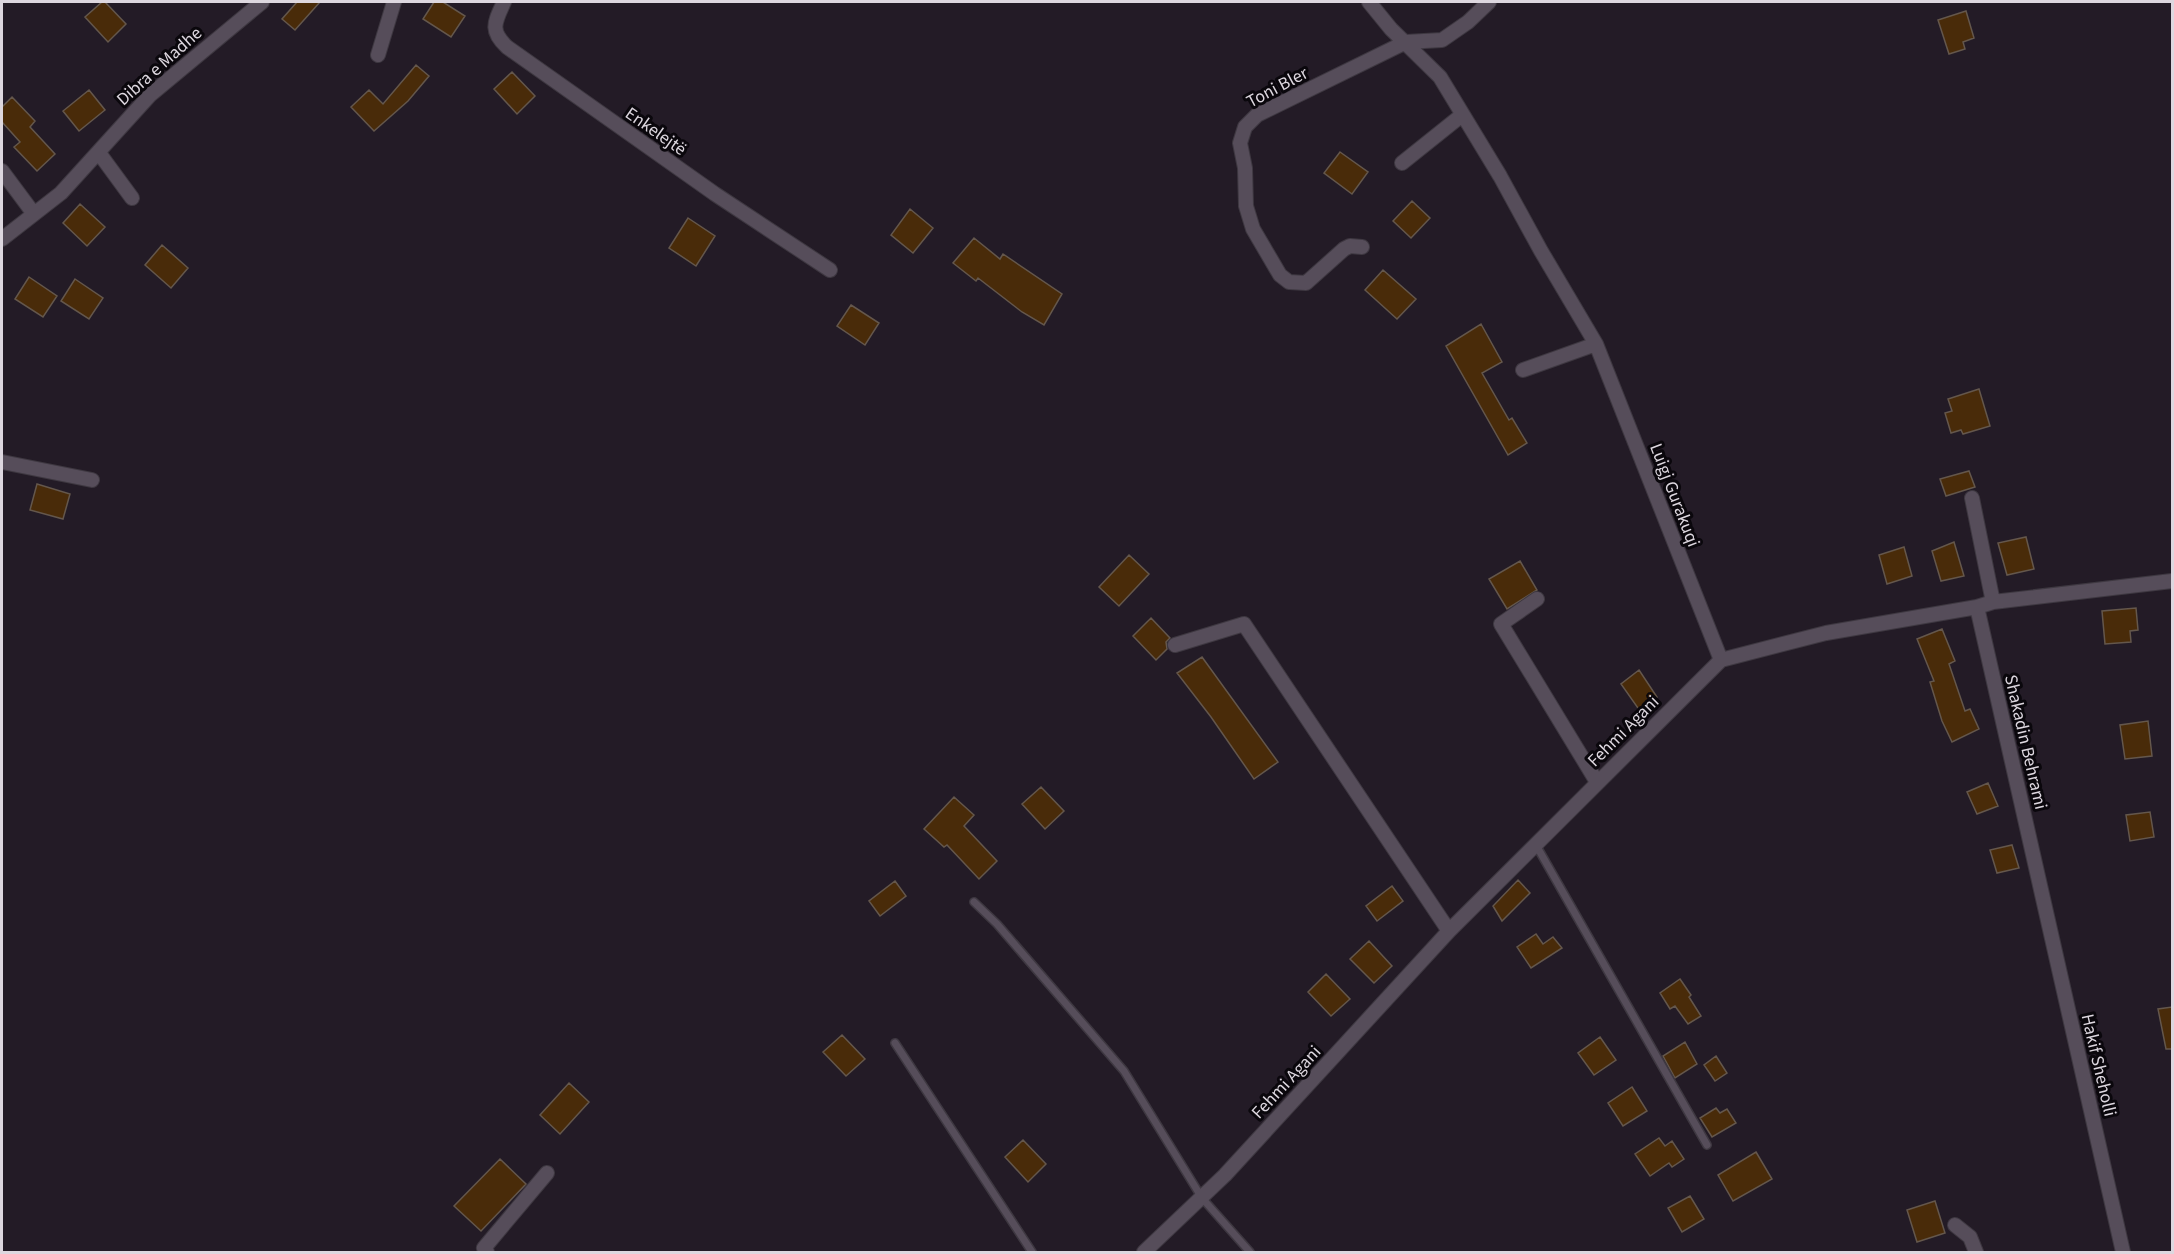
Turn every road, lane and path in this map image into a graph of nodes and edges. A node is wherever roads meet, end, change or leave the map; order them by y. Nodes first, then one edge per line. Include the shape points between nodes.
1 (262, 2) edge
2 (394, 2) edge
3 (504, 2) edge
4 (1369, 2) edge
5 (1489, 2) edge
6 (1442, 40) junction
7 (1406, 42) junction
8 (378, 55) dead end
9 (1430, 66) junction
10 (1462, 115) junction
11 (1402, 163) dead end
12 (86, 165) junction
13 (2, 171) edge
14 (132, 198) dead end
15 (34, 214) junction
16 (2, 240) edge
17 (1362, 247) dead end
18 (831, 270) dead end
19 (1596, 344) junction
20 (1523, 370) dead end
21 (2, 462) edge
22 (92, 480) dead end
23 (1972, 498) dead end
24 (2171, 585) edge
25 (1537, 599) dead end
26 (1993, 602) junction
27 (1977, 607) junction
28 (1175, 645) dead end
29 (1721, 660) junction
30 (1597, 782) junction
31 (1535, 843) junction
32 (2039, 885) joint
33 (974, 902) dead end
34 (1449, 931) junction
35 (895, 1043) dead end
36 (1707, 1145) dead end
37 (547, 1173) dead end
38 (1202, 1198) junction
39 (1954, 1225) dead end
40 (486, 1252) edge
41 (1032, 1252) edge
42 (1144, 1252) edge
43 (1250, 1252) edge
44 (1976, 1252) edge
45 (2123, 1252) edge

1 - 12 street, Dibra e Madhe via 150,95
2 - 8 street
3 - 18 street, Enkelejtë via 494,26 496,35 507,47 715,194
4 - 7 street, Luigj Gurakuqi
5 - 6 street
6 - 7 street, Toni Bler
6 - 9 street
7 - 9 street, Luigj Gurakuqi
7 - 17 street, Toni Bler via 1257,115 1250,120 1240,143 1250,219 1284,280 1306,283 1344,249
9 - 10 street, Luigj Gurakuqi
10 - 11 street
10 - 19 street, Luigj Gurakuqi
12 - 14 street via 99,153
12 - 15 street, Dibra e Madhe via 61,193
13 - 15 street
15 - 16 street, Dibra e Madhe
19 - 20 street
19 - 29 street, Luigj Gurakuqi
21 - 22 street
23 - 26 street
24 - 26 street
25 - 30 street via 1501,624
26 - 27 street
27 - 29 street via 1826,633
27 - 32 street, Shakadin Behrami
28 - 34 street via 1244,624
29 - 30 street, Fehmi Agani
30 - 31 street, Fehmi Agani
31 - 34 street, Fehmi Agani
31 - 36 lane
32 - 45 street, Hakif Sheholli
33 - 38 lane via 1124,1071
34 - 38 street, Fehmi Agani
35 - 41 lane
37 - 40 street via 484,1248
38 - 42 street, Fehmi Agani
38 - 43 lane
39 - 44 street via 1970,1237

